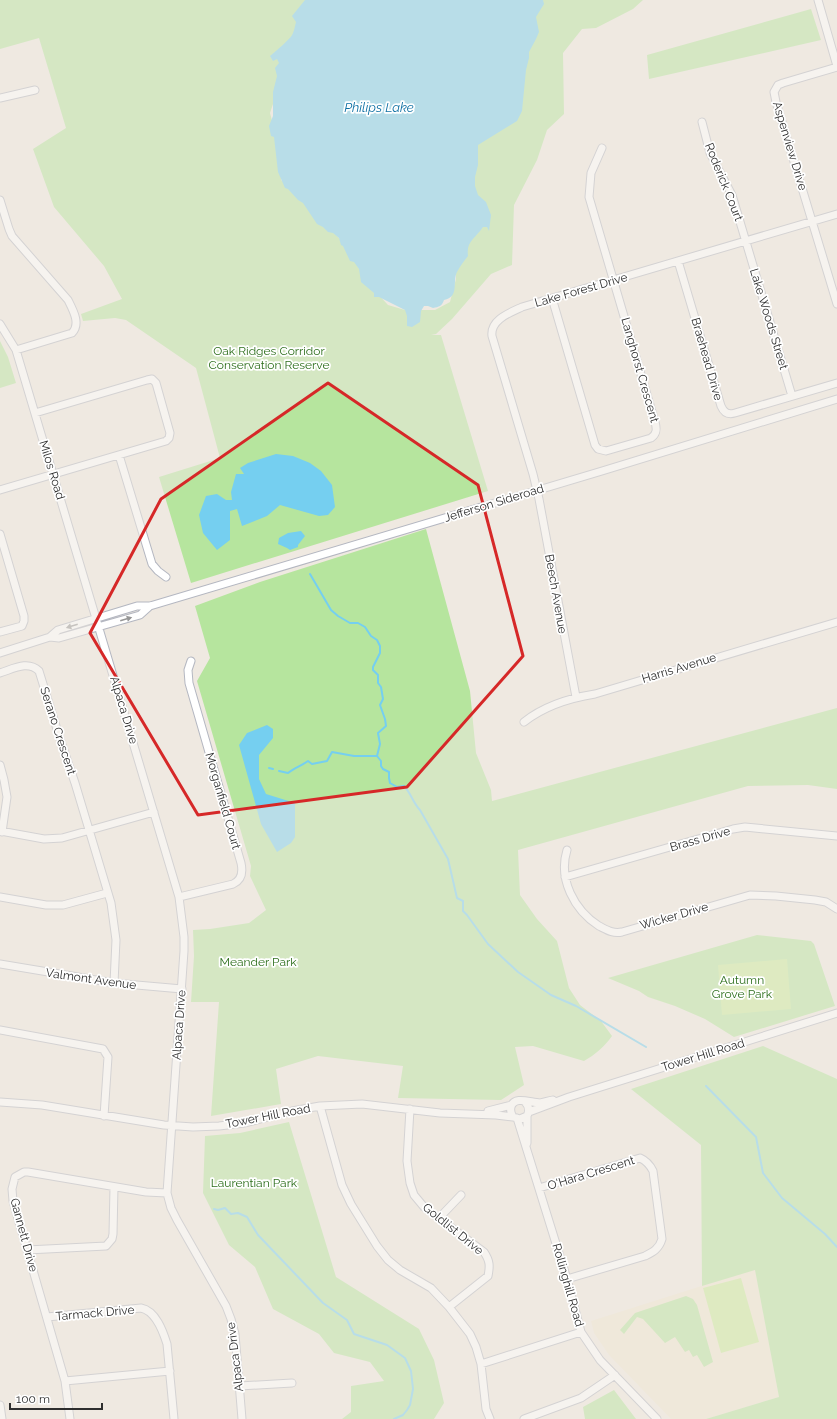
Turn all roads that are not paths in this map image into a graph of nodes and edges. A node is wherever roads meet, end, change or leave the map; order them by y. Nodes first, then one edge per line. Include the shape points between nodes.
1 (818, 0) edge
2 (837, 67) edge
3 (35, 90) dead end
4 (0, 98) edge
5 (702, 122) dead end
6 (602, 148) dead end
7 (0, 200) edge
8 (837, 214) edge
9 (812, 221) junction
10 (746, 241) junction
11 (678, 261) junction
12 (613, 280) junction
13 (552, 298) junction
14 (837, 304) edge
15 (0, 324) edge
16 (16, 350) junction
17 (837, 383) edge
18 (792, 396) junction
19 (837, 399) edge
20 (35, 413) junction
21 (119, 455) junction
22 (54, 474) junction
23 (0, 490) edge
24 (537, 490) junction
25 (0, 534) edge
26 (8, 562) junction
27 (0, 565) edge
28 (166, 577) dead end
29 (150, 606) junction
30 (96, 618) junction
31 (837, 622) edge
32 (99, 627) junction
33 (0, 632) edge
34 (50, 637) junction
35 (0, 653) edge
36 (191, 661) dead end
37 (0, 673) edge
38 (576, 697) junction
39 (524, 722) dead end
40 (0, 765) edge
41 (154, 812) junction
42 (89, 831) junction
43 (1, 832) edge
44 (837, 836) edge
45 (567, 850) dead end
46 (566, 877) junction
47 (107, 894) junction
48 (0, 897) edge
49 (179, 897) junction
50 (837, 909) edge
51 (0, 964) edge
52 (114, 983) junction
53 (182, 989) junction
54 (837, 1012) edge
55 (0, 1030) edge
56 (569, 1097) junction
57 (0, 1102) edge
58 (525, 1102) junction
59 (511, 1105) junction
60 (320, 1106) junction
61 (410, 1109) junction
62 (528, 1114) junction
63 (464, 1115) junction
64 (104, 1116) junction
65 (515, 1117) junction
66 (172, 1126) junction
67 (527, 1151) junction
68 (114, 1187) junction
69 (539, 1188) junction
70 (167, 1193) junction
71 (461, 1195) dead end
72 (439, 1218) junction
73 (27, 1250) junction
74 (567, 1279) junction
75 (449, 1307) junction
76 (47, 1317) junction
77 (581, 1332) junction
78 (481, 1364) junction
79 (170, 1371) junction
80 (615, 1375) junction
81 (65, 1381) junction
82 (292, 1383) dead end
83 (240, 1386) junction
84 (0, 1405) edge
85 (2, 1419) edge
86 (70, 1419) edge
87 (174, 1419) edge
88 (242, 1419) edge
89 (490, 1419) edge
90 (524, 1419) edge
91 (657, 1419) edge

1 - 2 street
2 - 9 street, Aspenview Drive via 783,83 778,85 774,92
3 - 4 street
5 - 10 street, Roderick Court via 710,153 732,194
6 - 12 street via 591,173 589,197
7 - 16 street via 12,236 68,300 76,324 72,333
8 - 9 street, Lake Forest Drive
9 - 10 street, Lake Forest Drive
9 - 14 street
10 - 11 street, Lake Forest Drive
10 - 18 street, Lake Woods Street
11 - 12 street, Lake Forest Drive
11 - 18 street, Braehead Drive via 723,410 731,414
12 - 13 street, Lake Forest Drive
12 - 13 street, Langhorst Crescent via 656,422 656,432 651,438 606,451 598,449 595,445
13 - 24 street, Lake Forest Drive via 506,315 494,324 491,332
15 - 16 street, Milos Road
16 - 20 street, Milos Road
17 - 18 street, Braehead Drive
19 - 24 street, Jefferson Sideroad
20 - 21 street via 152,380 156,383 170,428 169,438
20 - 22 street, Milos Road
21 - 22 street
21 - 28 street via 152,564
22 - 23 street
22 - 30 street, Milos Road
24 - 29 street, Jefferson Sideroad
24 - 38 street, Beech Avenue
25 - 26 street
26 - 27 street
26 - 33 street via 24,621 22,626
29 - 30 street, Jefferson Sideroad via 136,606
32 -> 29 street, Jefferson Sideroad via 140,615
30 - 32 street, Milos Road
30 -> 34 street, Jefferson Sideroad via 58,630
31 - 38 street, Harris Avenue via 595,694
32 - 34 street, Jefferson Sideroad via 59,638
32 - 41 street, Alpaca Drive
34 - 35 street, Jefferson Sideroad
36 - 49 street, Morganfield Court via 188,670 189,683 242,873 238,882 233,884
37 - 42 street, Serano Crescent via 25,665 31,665 39,671
38 - 39 street, Harris Avenue via 536,713
40 - 43 street via 7,797
41 - 42 street
41 - 49 street, Alpaca Drive
42 - 43 street via 54,840
42 - 47 street, Serano Crescent
44 - 46 street, Brass Drive via 745,827
45 - 46 street, Wicker Drive via 564,861
46 - 50 street, Wicker Drive via 570,893 583,913 590,920 615,933 750,895 815,900 826,902
47 - 48 street via 63,905 46,905
47 - 52 street, Serano Crescent via 111,903 116,940
49 - 53 street, Alpaca Drive via 184,937
51 - 52 street, Valmont Avenue
52 - 53 street, Valmont Avenue
53 - 66 street, Alpaca Drive
54 - 56 street, Tower Hill Road
55 - 64 street via 103,1048 108,1057
56 - 58 street, Tower Hill Road via 540,1103
56 - 62 street, Tower Hill Road
57 - 64 street, Tower Hill Road via 42,1105
58 - 59 street via 519,1100
58 - 62 street via 529,1106
59 - 63 street, Tower Hill Road
59 - 65 street via 511,1112
60 - 61 street, Tower Hill Road via 362,1104
60 - 66 street, Tower Hill Road via 233,1125
60 - 75 street via 342,1185 377,1246 388,1260 430,1288
61 - 63 street, Tower Hill Road
61 - 72 street, Goldlist Drive via 407,1161 410,1183 414,1195 424,1207
62 - 65 street via 523,1118
62 - 67 street, Rollinghill Road
63 - 65 street, Tower Hill Road
64 - 66 street, Tower Hill Road
65 - 67 street, Rollinghill Road
66 - 70 street, Alpaca Drive
67 - 69 street, Rollinghill Road
68 - 70 street, Gannett Drive
68 - 73 street via 113,1234 106,1246
68 - 73 street, Gannett Drive via 28,1172 20,1174 13,1182 12,1196
69 - 74 street, Rollinghill Road
69 - 74 street, O'Hara Crescent via 640,1158 650,1164 653,1172 662,1239 660,1245 645,1256
70 - 83 street, Alpaca Drive via 177,1220 229,1313 235,1334
71 - 72 street
72 - 75 street, Goldlist Drive via 484,1252 490,1265 488,1276
73 - 76 street, Gannett Drive
74 - 77 street, Rollinghill Road
75 - 78 street via 470,1334
76 - 79 street, Tarmack Drive via 142,1308 147,1310 152,1313 165,1336
76 - 81 street, Gannett Drive
77 - 78 street
77 - 80 street, Rollinghill Road via 600,1360
78 - 89 street via 486,1409
79 - 81 street
79 - 87 street
80 - 90 street via 570,1404
80 - 91 street, Rollinghill Road
81 - 86 street, Gannett Drive
82 - 83 street
83 - 88 street, Alpaca Drive
84 - 85 street

